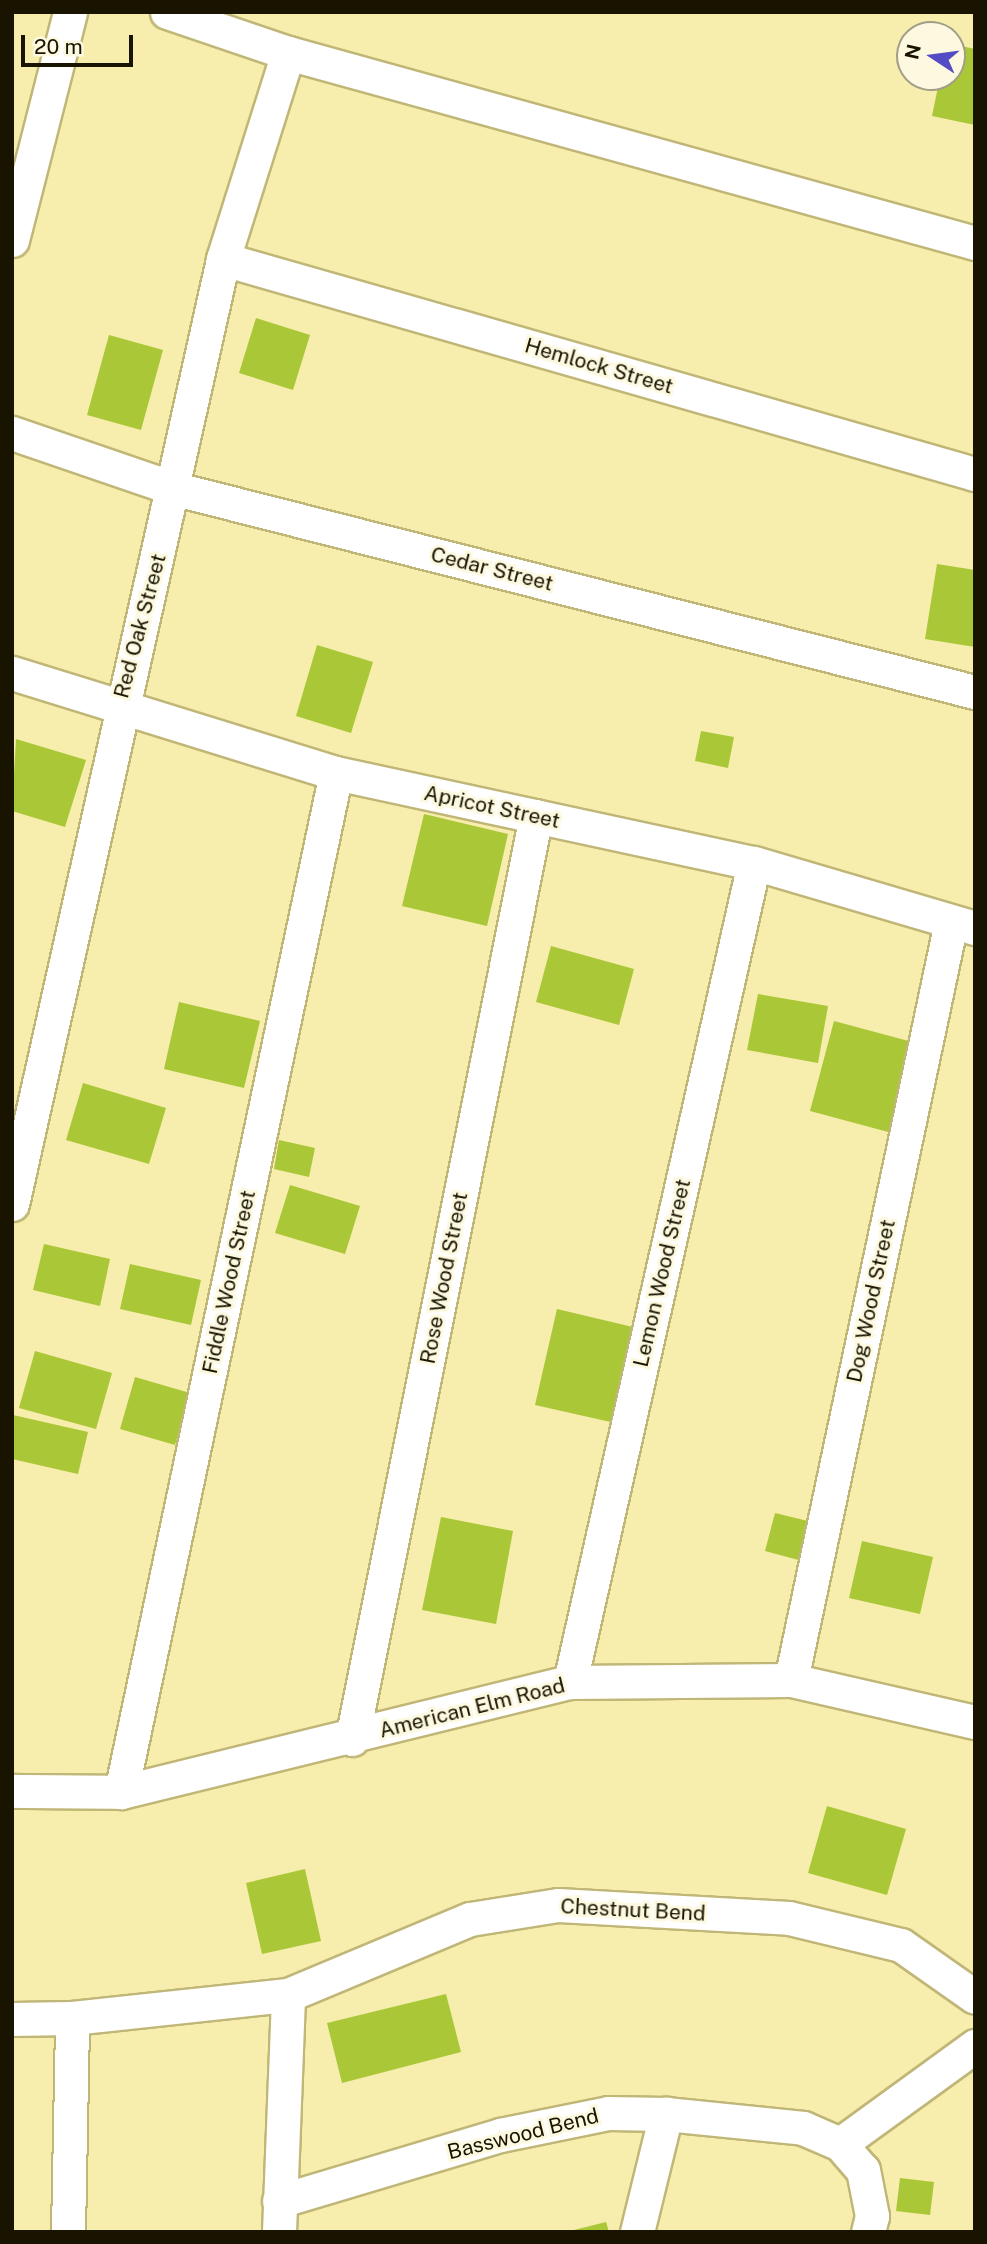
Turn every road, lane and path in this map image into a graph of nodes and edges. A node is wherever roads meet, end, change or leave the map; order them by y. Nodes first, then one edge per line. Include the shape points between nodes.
1 (70, 12) edge
2 (167, 12) edge
3 (288, 52) junction
4 (12, 240) edge
5 (975, 243) edge
6 (223, 259) junction
7 (12, 433) edge
8 (975, 474) edge
9 (176, 489) junction
10 (12, 673) edge
11 (975, 692) edge
12 (120, 703) junction
13 (336, 773) junction
14 (536, 816) junction
15 (754, 863) junction
16 (963, 925) edge
17 (12, 1205) edge
18 (791, 1680) junction
19 (570, 1682) junction
20 (975, 1722) edge
21 (352, 1739) junction
22 (12, 1791) edge
23 (121, 1792) junction
24 (288, 1995) junction
25 (975, 1997) edge
26 (72, 2018) junction
27 (12, 2019) edge
28 (975, 2046) edge
29 (666, 2114) junction
30 (840, 2144) junction
31 (279, 2217) edge
32 (68, 2232) edge
33 (637, 2232) edge
34 (868, 2232) edge

1 - 4 street
2 - 3 street
3 - 5 street
3 - 6 street, Red Oak Street
6 - 8 street, Hemlock Street
6 - 9 street, Red Oak Street
7 - 9 street, Cedar Street
9 - 11 street, Cedar Street
9 - 12 street, Red Oak Street
10 - 12 street, Apricot Street
12 - 13 street, Apricot Street
12 - 17 street, Red Oak Street
13 - 14 street, Apricot Street
13 - 23 street, Fiddle Wood Street
14 - 15 street, Apricot Street
14 - 21 street, Rose Wood Street
15 - 16 street, Apricot Street
15 - 19 street, Lemon Wood Street
16 - 18 street, Dog Wood Street
18 - 19 street, American Elm Road
18 - 20 street, American Elm Road
19 - 21 street, American Elm Road
21 - 23 street, American Elm Road
22 - 23 street, American Elm Road
24 - 25 street, Chestnut Bend via 470,1919 558,1905 789,1918 901,1945
24 - 26 street, Chestnut Bend
24 - 31 street
26 - 27 street, Chestnut Bend
26 - 32 street
28 - 30 street
29 - 30 street, Basswood Bend via 803,2128
29 - 31 street, Basswood Bend via 608,2113 500,2135
29 - 33 street
30 - 34 street, Basswood Bend via 863,2170 872,2216

